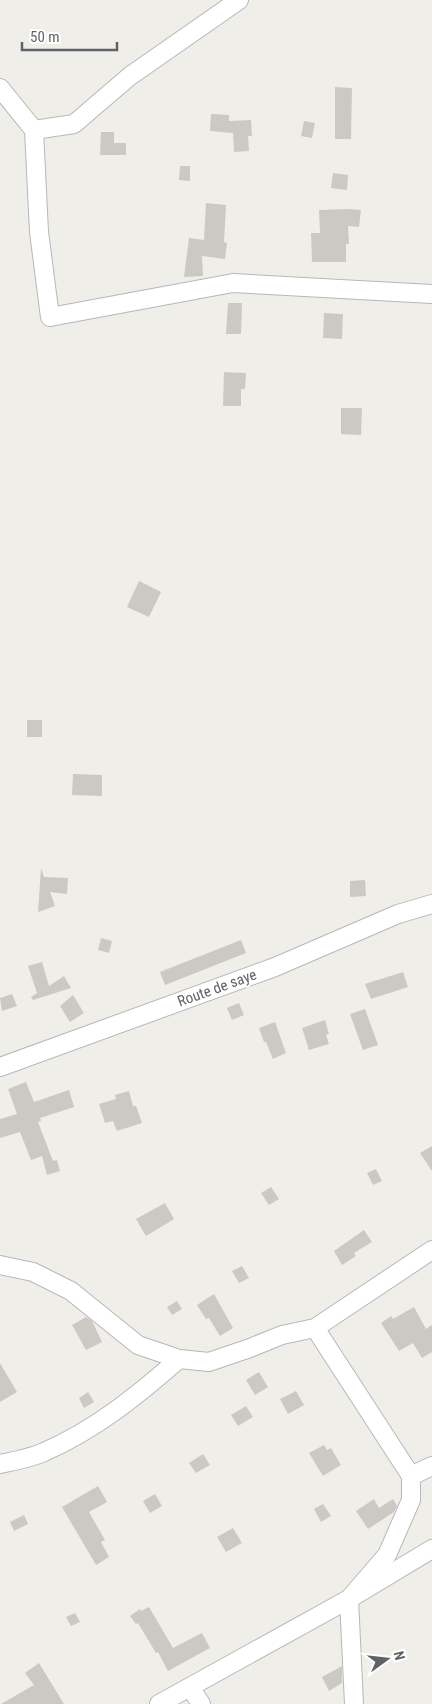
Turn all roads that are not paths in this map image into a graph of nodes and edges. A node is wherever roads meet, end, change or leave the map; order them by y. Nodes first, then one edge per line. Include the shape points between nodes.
1 (239, 0) edge
2 (0, 88) edge
3 (34, 130) junction
4 (432, 294) edge
5 (432, 904) edge
6 (0, 1067) edge
7 (432, 1250) edge
8 (0, 1265) edge
9 (315, 1328) junction
10 (179, 1359) junction
11 (0, 1464) edge
12 (432, 1466) edge
13 (411, 1476) junction
14 (432, 1549) edge
15 (349, 1599) junction
16 (190, 1688) junction
17 (158, 1704) edge
18 (201, 1704) edge
19 (354, 1704) edge

1 - 3 street via 130,76 74,124
2 - 3 street
3 - 4 street via 39,232 50,317 232,283
5 - 6 street, Route de saye via 398,914 275,967
7 - 9 street
8 - 10 street via 33,1272 71,1291 138,1345
9 - 10 street via 282,1335 209,1362
9 - 13 street
10 - 11 street via 98,1424 43,1453
12 - 13 street
13 - 15 street via 411,1500 387,1555
14 - 15 street
15 - 16 street
15 - 19 street
16 - 17 street
16 - 18 street

